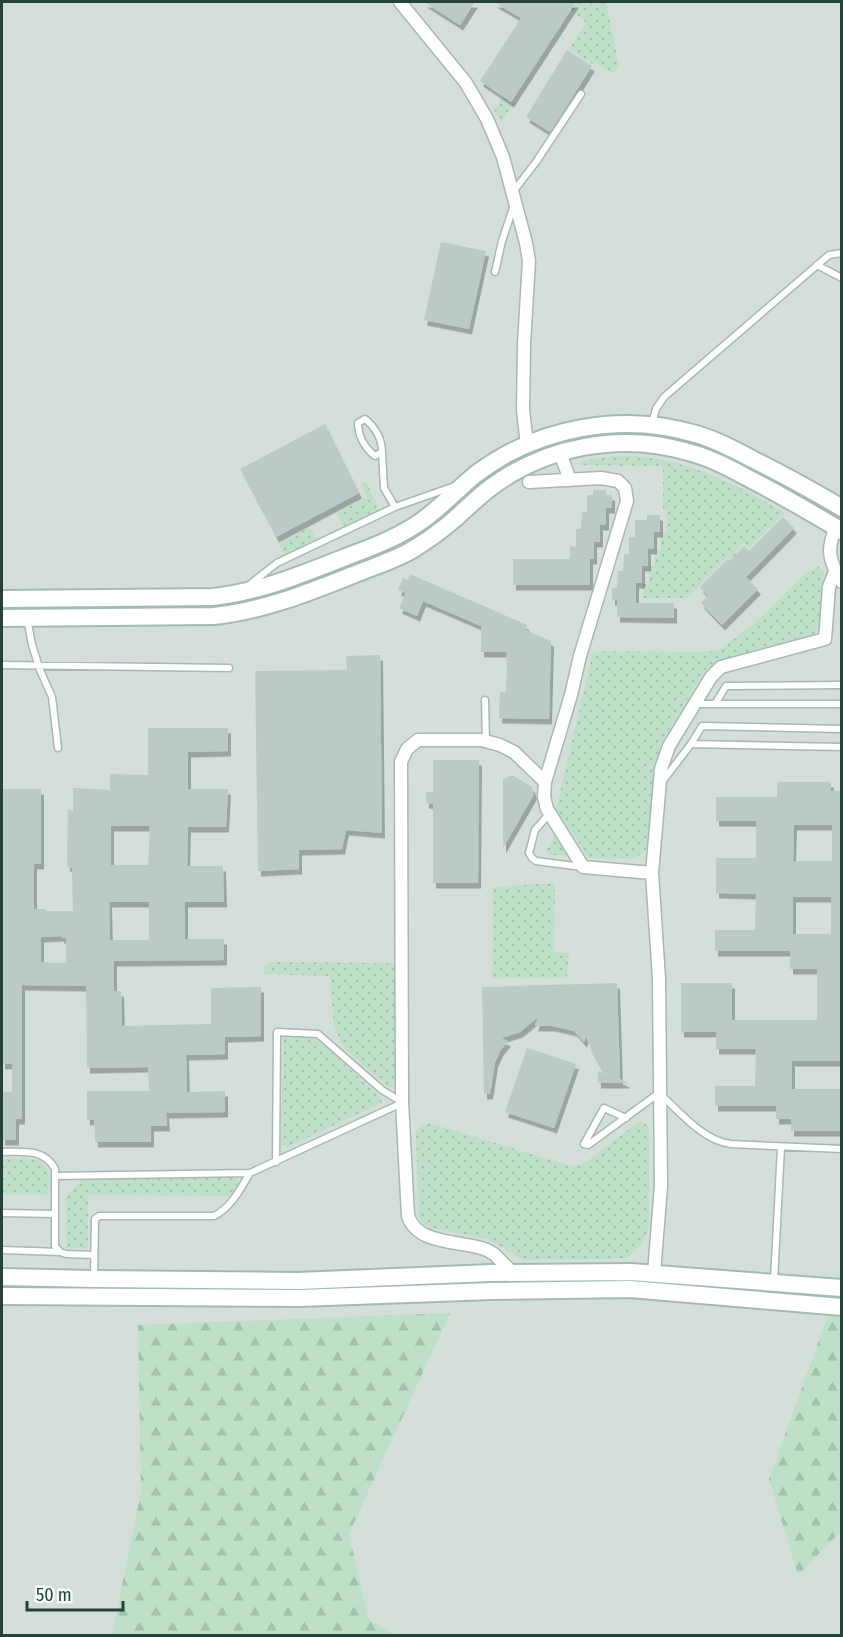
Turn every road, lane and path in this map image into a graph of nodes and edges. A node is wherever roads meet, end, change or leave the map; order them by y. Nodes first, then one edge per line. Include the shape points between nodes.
1 (400, 2) edge
2 (582, 94) dead end
3 (514, 197) junction
4 (842, 253) edge
5 (817, 265) junction
6 (495, 272) dead end
7 (842, 278) edge
8 (652, 425) junction
9 (554, 434) junction
10 (650, 444) junction
11 (527, 445) junction
12 (382, 452) junction
13 (560, 453) junction
14 (570, 480) junction
15 (467, 482) junction
16 (529, 482) dead end
17 (395, 507) junction
18 (842, 508) edge
19 (840, 525) edge
20 (835, 571) junction
21 (842, 582) edge
22 (239, 593) junction
23 (2, 599) edge
24 (27, 599) junction
25 (2, 618) edge
26 (27, 618) junction
27 (2, 665) edge
28 (39, 666) junction
29 (229, 668) dead end
30 (842, 686) edge
31 (485, 700) dead end
32 (694, 704) junction
33 (715, 704) junction
34 (842, 704) edge
35 (842, 729) edge
36 (486, 741) junction
37 (691, 744) junction
38 (842, 747) edge
39 (58, 748) dead end
40 (545, 782) junction
41 (660, 785) junction
42 (550, 813) junction
43 (583, 867) junction
44 (652, 873) junction
45 (659, 1093) junction
46 (402, 1102) junction
47 (626, 1118) junction
48 (781, 1147) junction
49 (842, 1149) edge
50 (2, 1152) edge
51 (276, 1162) junction
52 (250, 1173) junction
53 (55, 1176) junction
54 (2, 1213) edge
55 (55, 1214) junction
56 (2, 1250) edge
57 (60, 1252) junction
58 (93, 1255) junction
59 (513, 1273) junction
60 (654, 1273) junction
61 (2, 1277) edge
62 (100, 1279) junction
63 (774, 1282) junction
64 (842, 1288) edge
65 (513, 1290) junction
66 (653, 1290) junction
67 (2, 1296) edge
68 (106, 1297) junction
69 (842, 1307) edge

1 - 3 street via 466,83 498,144
2 - 3 lane
3 - 6 lane
3 - 11 street via 529,261 523,410
4 - 5 lane via 829,255
5 - 7 lane
5 - 8 lane via 664,397
8 - 9 street via 605,424
8 - 10 street
8 - 18 street via 697,434 730,447
9 - 11 street
9 - 13 street
10 - 13 street via 585,446
10 - 19 street via 722,464
11 - 15 street
12 - 12 lane via 375,456 368,451 358,423 365,419 372,424 382,443
12 - 17 lane via 384,488
13 - 14 street
13 - 26 street via 524,466 497,483 449,524 409,551 280,603 214,616
14 - 16 street
14 - 40 street via 618,481 626,488 627,501
15 - 17 lane
15 - 22 street via 430,515 393,538 292,579
17 - 22 lane via 278,563
19 - 20 street via 830,541
20 - 21 street
20 - 32 street via 825,639 721,668
22 - 24 street via 213,597
23 - 24 street
24 - 26 street
25 - 26 street
26 - 28 lane
27 - 28 lane
28 - 29 lane
28 - 39 lane via 52,697
30 - 33 lane via 726,686
31 - 36 lane
32 - 33 lane
32 - 41 street via 665,754
33 - 34 lane
35 - 37 lane via 702,726
36 - 40 street via 518,755
36 - 46 street via 418,741 407,749 401,762
37 - 38 lane
37 - 41 lane
40 - 42 street
41 - 44 street
42 - 43 street
42 - 43 lane via 535,830 531,857
43 - 44 street
44 - 45 street via 659,979
45 - 47 lane
45 - 48 lane via 716,1141
45 - 60 street via 661,1186
46 - 51 lane
46 - 51 lane via 382,1090 318,1034 277,1032
46 - 59 street via 408,1216 413,1227 427,1237 487,1250
47 - 47 lane via 604,1108 584,1144 588,1145
48 - 49 lane
48 - 63 lane
50 - 53 lane via 41,1154 52,1163
51 - 52 lane
52 - 53 lane
52 - 58 lane via 229,1205 214,1216 99,1216 95,1219
53 - 55 lane
54 - 55 lane
55 - 57 lane via 55,1246
56 - 57 lane
57 - 58 lane
58 - 62 lane
59 - 60 street
59 - 62 street via 298,1281
59 - 65 street
60 - 63 street
60 - 66 street
61 - 62 street
62 - 68 street
63 - 64 street
65 - 66 street
65 - 68 street via 299,1298
66 - 69 street
67 - 68 street

